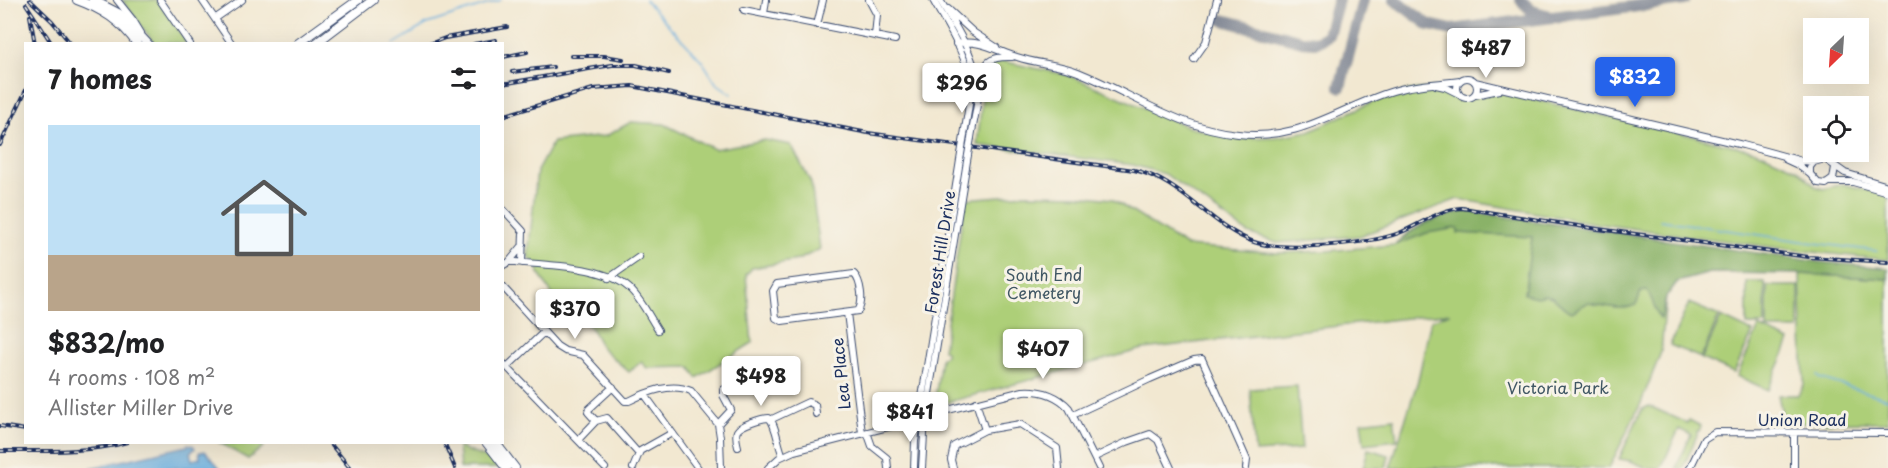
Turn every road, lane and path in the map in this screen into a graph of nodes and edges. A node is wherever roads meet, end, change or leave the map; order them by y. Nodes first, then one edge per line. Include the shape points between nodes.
1 (76, 0) edge
2 (93, 0) edge
3 (117, 0) edge
4 (160, 0) edge
5 (202, 0) edge
6 (242, 0) edge
7 (373, 0) edge
8 (766, 0) edge
9 (823, 0) edge
10 (869, 0) edge
11 (933, 0) edge
12 (1217, 0) edge
13 (358, 2) edge
14 (942, 2) edge
15 (744, 10) dead end
16 (764, 14) junction
17 (216, 18) junction
18 (817, 25) junction
19 (874, 36) junction
20 (895, 40) dead end
21 (143, 41) edge
22 (189, 42) edge
23 (231, 42) edge
24 (300, 42) edge
25 (317, 42) edge
26 (959, 43) junction
27 (1016, 57) junction
28 (1194, 59) dead end
29 (1460, 81) junction
30 (1476, 82) junction
31 (1424, 84) junction
32 (1502, 89) junction
33 (978, 94) junction
34 (1459, 94) junction
35 (1475, 95) junction
36 (967, 137) junction
37 (1762, 150) junction
38 (1803, 161) edge
39 (1814, 162) edge
40 (1831, 162) edge
41 (1834, 168) junction
42 (1810, 174) junction
43 (1830, 182) junction
44 (1888, 186) edge
45 (1888, 192) edge
46 (504, 210) edge
47 (523, 245) junction
48 (639, 257) dead end
49 (522, 263) junction
50 (504, 264) edge
51 (609, 278) junction
52 (504, 288) edge
53 (847, 313) junction
54 (658, 330) dead end
55 (544, 332) junction
56 (505, 365) edge
57 (755, 370) dead end
58 (613, 387) junction
59 (645, 395) junction
60 (976, 402) junction
61 (936, 413) dead end
62 (816, 414) dead end
63 (1072, 415) junction
64 (922, 418) junction
65 (772, 419) junction
66 (596, 421) junction
67 (717, 424) junction
68 (985, 430) junction
69 (864, 432) junction
70 (672, 433) junction
71 (1794, 433) junction
72 (1888, 433) edge
73 (578, 440) junction
74 (488, 444) edge
75 (496, 444) edge
76 (738, 447) dead end
77 (638, 453) junction
78 (781, 457) junction
79 (594, 458) junction
80 (1095, 458) junction
81 (506, 468) edge
82 (514, 468) edge
83 (595, 468) edge
84 (605, 468) edge
85 (633, 468) edge
86 (698, 468) edge
87 (721, 468) edge
88 (768, 468) edge
89 (773, 468) edge
90 (888, 468) edge
91 (914, 468) edge
92 (922, 468) edge
93 (953, 468) edge
94 (1059, 468) edge
95 (1099, 468) edge
96 (1171, 468) edge
97 (1246, 468) edge
98 (1690, 468) edge
99 (1794, 468) edge

1 - 21 main road via 104,12
2 - 21 main road via 120,14
3 - 21 street via 134,20
4 - 22 street
5 - 17 street
6 - 17 street
7 - 13 main road
8 - 16 street
9 - 18 street
10 - 19 street via 877,15
11 - 26 street
12 - 28 street via 1206,42
13 - 24 main road
13 - 25 main road
14 - 26 street
14 - 27 street via 973,32
15 - 16 street
16 - 18 street
17 - 23 street
18 - 19 street
19 - 20 street
26 - 27 street via 978,44
26 - 33 street, Forest Hill Drive via 975,72
26 - 36 street, Forest Hill Drive via 970,83
27 - 31 street via 1074,70 1192,126 1241,135 1299,129 1376,96
27 - 33 street via 997,57 988,62 982,71
29 - 30 street via 1468,78
29 - 31 street
29 - 34 street
30 - 32 street
30 - 35 street
31 - 34 street
32 - 35 street
32 - 37 street
33 - 36 street, Forest Hill Drive
34 - 35 street via 1467,98
36 - 64 street, Forest Hill Drive, bridge
37 - 38 street
37 - 42 street
39 - 42 street
40 - 41 street
41 - 43 street
41 - 44 street
42 - 43 street via 1818,183
43 - 45 street via 1853,182
46 - 47 street via 522,229
47 - 49 street
47 - 50 street
48 - 51 street
49 - 50 street
49 - 51 street via 577,268
51 - 54 street via 630,289
52 - 55 street
53 - 53 street, Lea Place via 780,321 775,315 773,289 779,284 854,274 862,304 858,311
53 - 69 street, Lea Place
55 - 56 street
55 - 58 street via 561,350 583,355
56 - 73 street
57 - 67 street via 724,388 723,395 731,410
58 - 59 street via 627,401
58 - 66 street via 588,410
59 - 67 street via 656,389 689,389
59 - 70 street
60 - 61 street
60 - 63 street via 1033,390 1056,397
60 - 68 street
62 - 65 street via 815,405 808,402
63 - 80 street
63 - 97 street via 1202,359 1247,460
64 - 69 street
64 - 91 street, Forest Hill Drive via 915,441
64 - 92 street, Forest Hill Drive
65 - 76 street via 760,419 740,428 736,433
65 - 78 street
66 - 73 street
66 - 77 street via 610,420
67 - 87 street
68 - 93 street via 954,446
68 - 94 street via 1024,425 1057,448
69 - 78 street
69 - 90 street via 872,446 887,458
70 - 77 street
70 - 86 street
71 - 72 street, Union Road
71 - 98 street, Union Road via 1715,432 1704,439
71 - 99 street
73 - 79 street
74 - 81 main road
75 - 82 main road
77 - 85 street
78 - 88 street
78 - 89 street
79 - 83 street
79 - 84 street
80 - 95 street
80 - 96 street via 1146,434 1154,435

